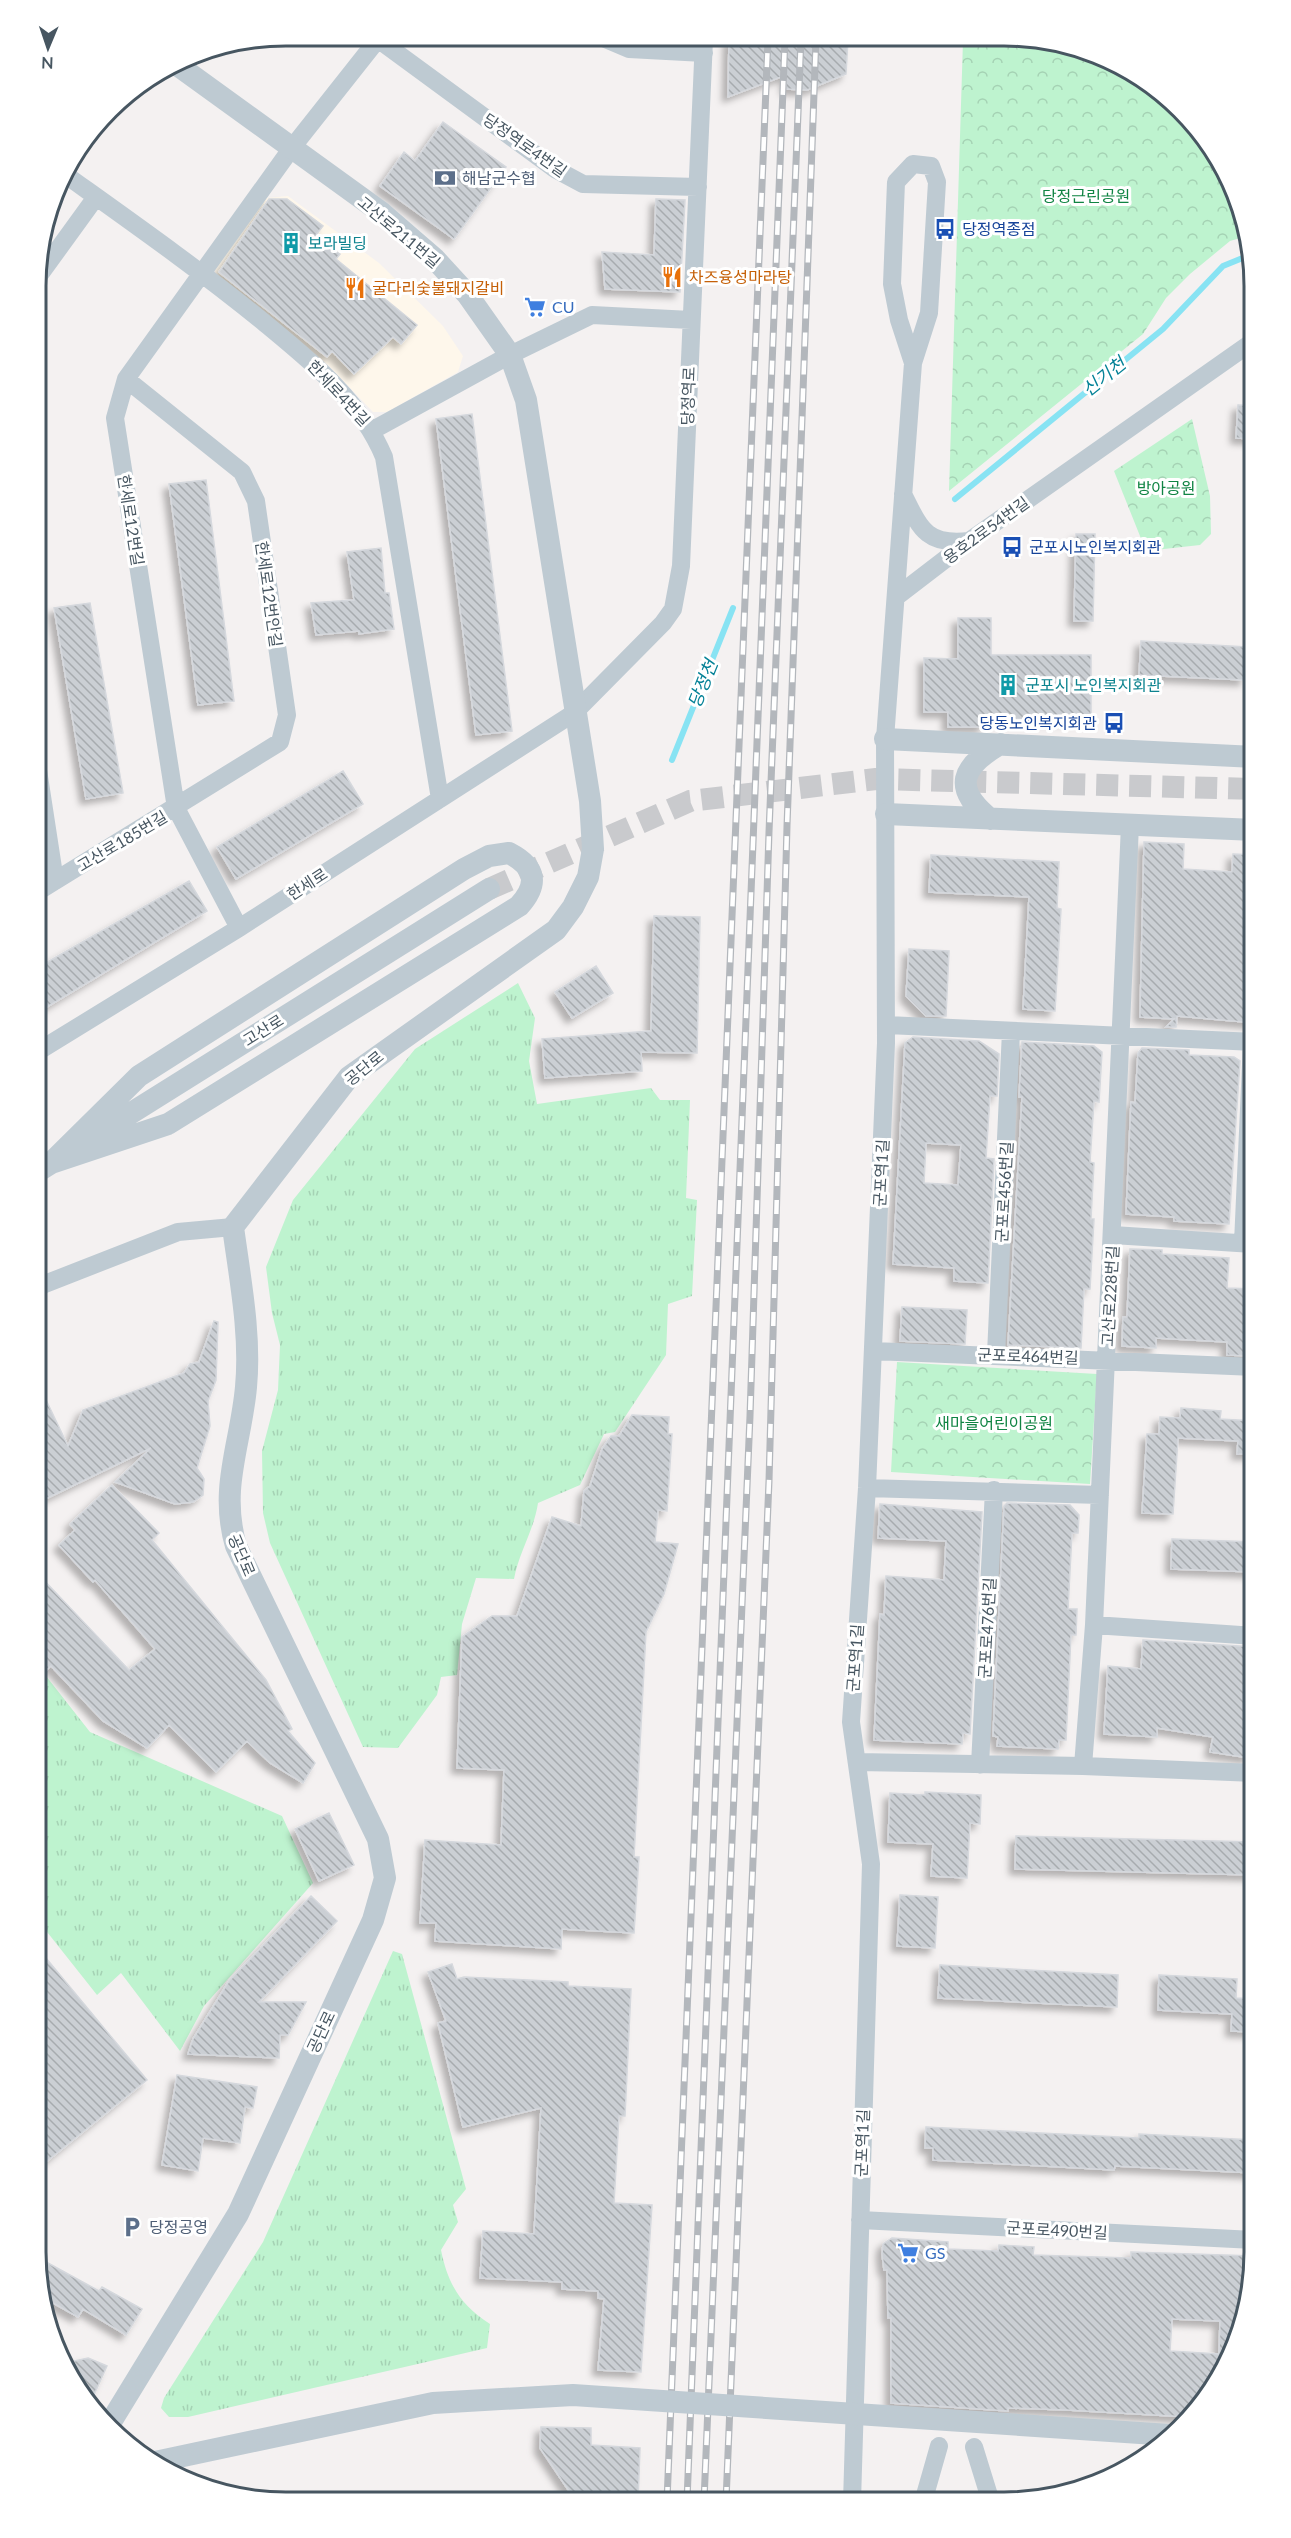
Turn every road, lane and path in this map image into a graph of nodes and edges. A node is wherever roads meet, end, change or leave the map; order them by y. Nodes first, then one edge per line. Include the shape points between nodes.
1 (371, 46) edge
2 (388, 46) edge
3 (622, 46) edge
4 (704, 46) edge
5 (183, 70) edge
6 (291, 149) junction
7 (72, 179) edge
8 (698, 187) junction
9 (96, 196) junction
10 (48, 263) edge
11 (201, 272) junction
12 (691, 320) junction
13 (1244, 348) edge
14 (510, 355) junction
15 (913, 363) junction
16 (126, 380) junction
17 (373, 430) junction
18 (903, 494) junction
19 (969, 541) junction
20 (896, 597) junction
21 (574, 713) junction
22 (885, 739) junction
23 (1000, 744) junction
24 (1244, 756) edge
25 (440, 799) junction
26 (176, 808) junction
27 (886, 814) junction
28 (990, 819) junction
29 (46, 822) edge
30 (1130, 825) junction
31 (1244, 830) edge
32 (55, 881) junction
33 (46, 887) edge
34 (489, 889) tunnel mouth
35 (239, 928) junction
36 (887, 1025) junction
37 (1011, 1031) junction
38 (1121, 1036) junction
39 (1244, 1042) edge
40 (46, 1046) edge
41 (46, 1165) edge
42 (46, 1166) edge
43 (46, 1166) edge
44 (233, 1227) junction
45 (1113, 1235) junction
46 (1244, 1244) edge
47 (46, 1283) edge
48 (873, 1351) junction
49 (996, 1354) junction
50 (1107, 1359) junction
51 (1244, 1366) edge
52 (867, 1488) junction
53 (994, 1490) junction
54 (1100, 1495) junction
55 (1094, 1625) junction
56 (1244, 1635) edge
57 (857, 1762) junction
58 (980, 1765) junction
59 (1083, 1766) junction
60 (1244, 1773) edge
61 (860, 2220) junction
62 (1244, 2239) edge
63 (114, 2418) edge
64 (1160, 2434) edge
65 (939, 2446) dead end
66 (974, 2447) dead end
67 (167, 2459) edge
68 (852, 2492) edge
69 (926, 2492) edge
70 (988, 2492) edge

1 - 6 street, 한세로12번길
2 - 8 street, 당정역로4번길 via 555,169 583,183
3 - 4 street via 629,49
4 - 8 street, 당정역로
5 - 6 street, 고산로211번길
6 - 11 street, 한세로12번길
6 - 14 street, 고산로211번길 via 382,213 434,258 467,294
7 - 9 street, 한세로4번길
8 - 12 street, 당정역로
9 - 10 street
9 - 11 street, 한세로4번길
11 - 16 street, 한세로12번길
11 - 17 street, 한세로4번길 via 323,371
12 - 14 street via 592,315
12 - 21 street, 당정역로 via 678,591 663,623
13 - 19 street, 용호2로54번길
14 - 17 street
14 - 21 street, 고산로211번길 via 526,400
15 - 15 street via 928,313 937,182 931,166 913,164 896,182 892,284
15 - 18 street
16 - 26 street, 한세로12번길 via 115,418
16 - 26 street, 한세로12번안길 via 242,472 256,501 287,715 280,742
17 - 25 street, 한세로4번길 via 384,457
18 - 19 street via 920,530 944,542
18 - 20 street
19 - 20 street, 용호2로54번길
20 - 22 street
21 - 25 street, 한세로
21 - 44 street, 공단로 via 590,801 593,849 588,877 573,907 556,930 349,1077
22 - 23 street
22 - 27 street
23 - 24 street
23 - 28 street via 979,756 968,770 966,781 968,798
25 - 35 street, 한세로
26 - 32 street, 고산로185번길
26 - 35 street, 한세로12번길
27 - 28 street
27 - 36 street, 군포역1길
28 - 30 street
29 - 32 street
30 - 31 street
30 - 38 street, 고산로228번길
32 - 33 street, 고산로185번길
34 - 42 street, 고산로
35 - 40 street, 한세로
36 - 37 street
36 - 48 street, 군포역1길
37 - 38 street
37 - 49 street, 군포로456번길
38 - 39 street
38 - 45 street, 고산로228번길
41 - 43 street via 139,1076 464,869 489,856 509,853 530,870 531,893 519,906 168,1124
44 - 47 street via 178,1232
44 - 63 street, 공단로 via 244,1316 246,1387 228,1490 229,1522 236,1546 378,1839 385,1878 373,1920 238,2214
45 - 46 street
45 - 50 street, 고산로228번길
48 - 49 street, 군포로464번길
48 - 52 street, 군포역1길
49 - 50 street, 군포로464번길
50 - 51 street, 군포로464번길
50 - 54 street, 고산로228번길
52 - 53 street
52 - 57 street, 군포역1길 via 851,1722
53 - 54 street
53 - 58 street, 군포로476번길
54 - 55 street, 고산로228번길
55 - 56 street
55 - 59 street, 고산로228번길
57 - 58 street
57 - 61 street, 군포역1길 via 871,1864
58 - 59 street
59 - 60 street
61 - 62 street, 군포로490번길
61 - 68 street, 군포역1길
64 - 67 street, bridge via 573,2395 433,2403
65 - 69 street
66 - 70 street

